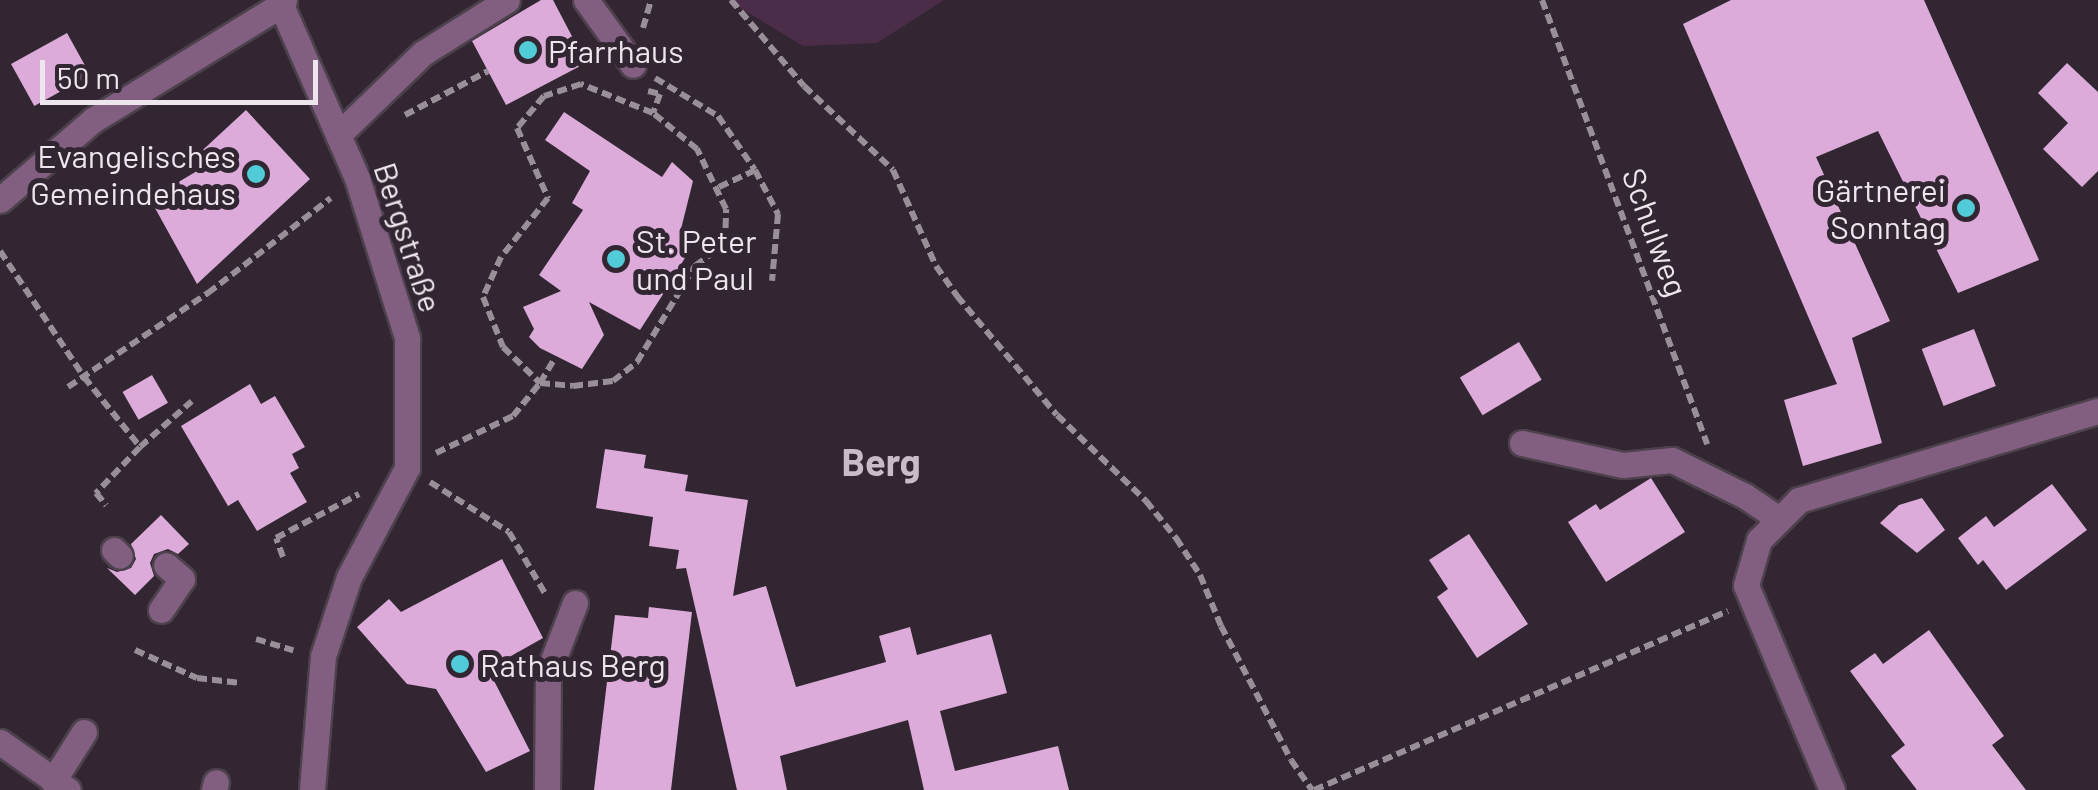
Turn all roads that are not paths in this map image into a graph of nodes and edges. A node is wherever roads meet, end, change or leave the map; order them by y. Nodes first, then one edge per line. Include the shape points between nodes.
1 (507, 0) edge
2 (586, 0) edge
3 (282, 3) edge
4 (633, 65) road end
5 (338, 136) junction
6 (0, 200) edge
7 (2098, 411) edge
8 (1522, 443) dead end
9 (1779, 519) junction
10 (166, 565) dead end
11 (162, 610) dead end
12 (570, 615) road end
13 (84, 732) dead end
14 (0, 742) edge
15 (61, 785) edge
16 (312, 790) edge
17 (548, 790) edge
18 (1832, 790) edge

1 - 5 street via 424,53
2 - 4 street
3 - 5 street, Bergstraße
3 - 6 street via 93,120
5 - 16 street, Bergstraße via 407,338 408,468 348,577 323,656
7 - 9 street via 1799,500
8 - 9 street via 1623,465 1672,460
9 - 18 street via 1759,540 1746,585
10 - 11 street via 182,579
12 - 17 street via 548,673
13 - 15 street
14 - 15 street

